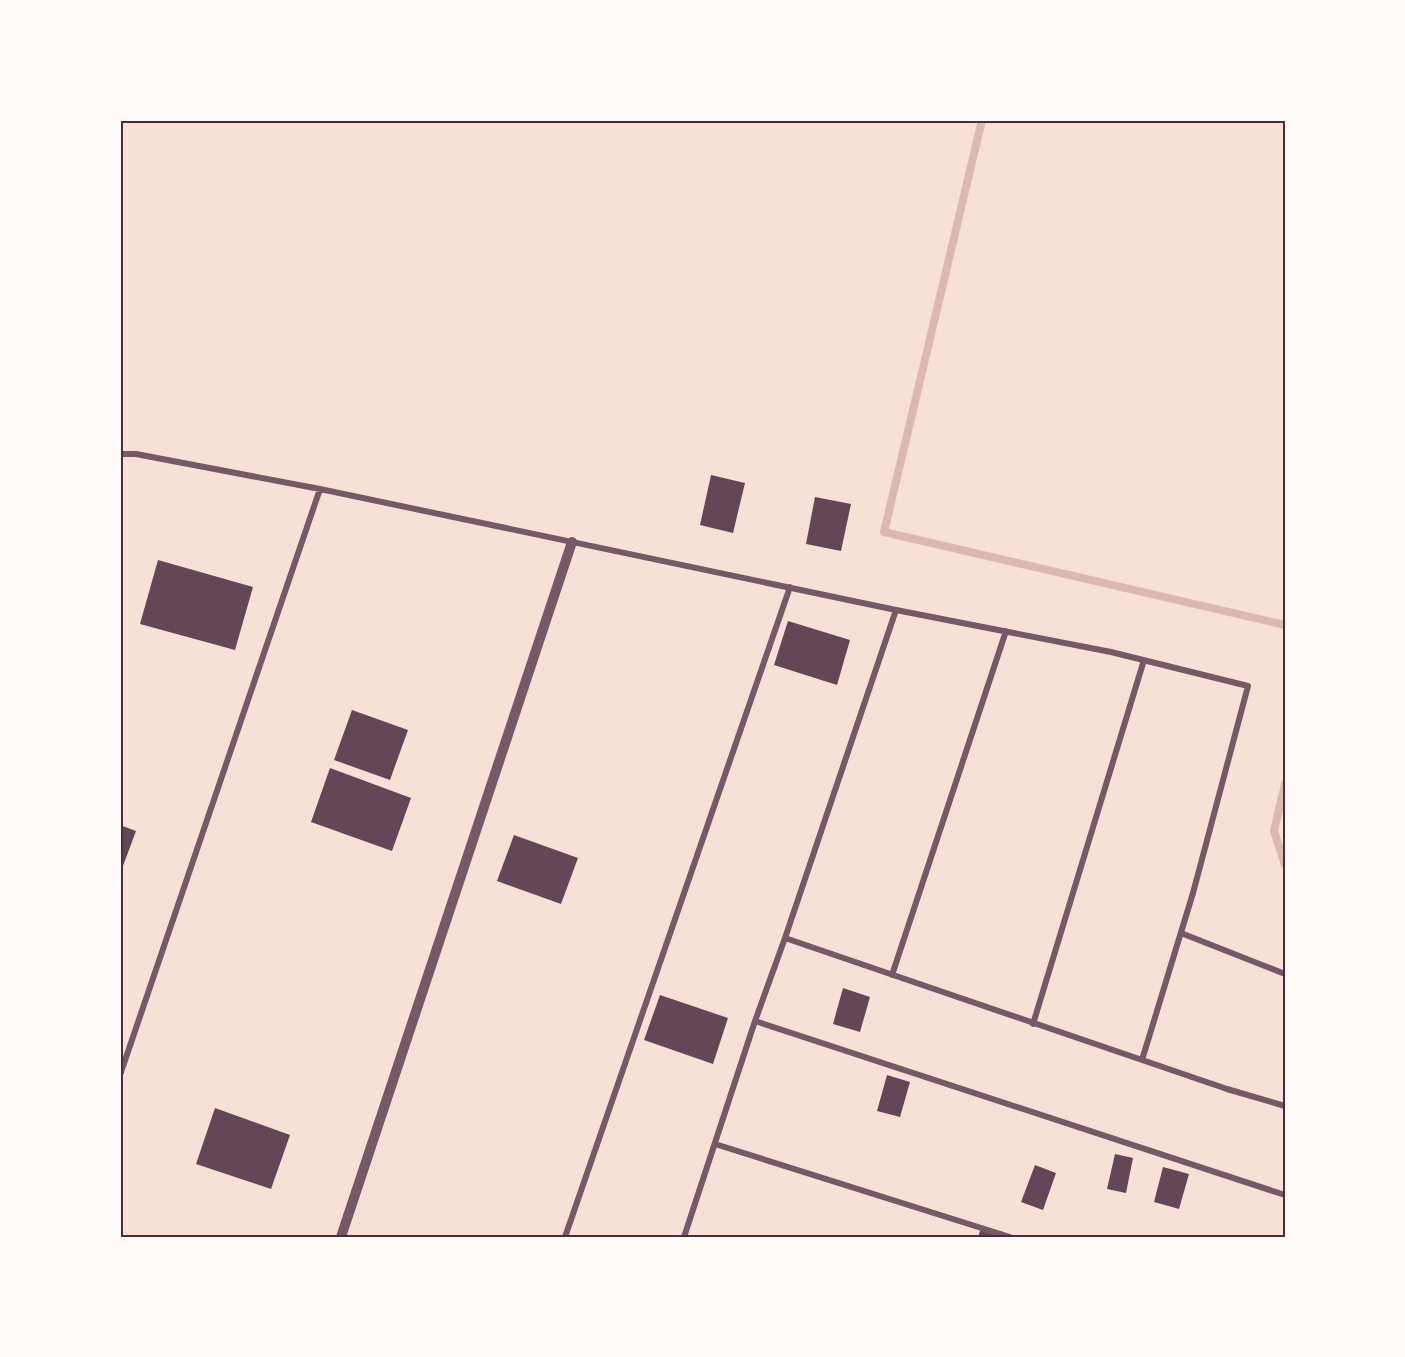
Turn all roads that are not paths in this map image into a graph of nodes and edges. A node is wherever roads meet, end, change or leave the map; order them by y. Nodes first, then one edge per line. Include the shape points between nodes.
1 (120, 454) edge
2 (320, 489) junction
3 (572, 542) junction
4 (790, 587) junction
5 (896, 609) junction
6 (1005, 631) junction
7 (1144, 660) junction
8 (1181, 933) junction
9 (785, 938) junction
10 (1285, 974) edge
11 (892, 975) junction
12 (755, 1021) junction
13 (1033, 1024) junction
14 (1142, 1060) junction
15 (120, 1075) edge
16 (1285, 1106) edge
17 (715, 1144) junction
18 (1285, 1195) edge
19 (341, 1237) edge
20 (565, 1237) edge
21 (686, 1237) edge
22 (1010, 1237) edge

1 - 2 street
2 - 3 street
2 - 15 street
3 - 4 street
3 - 19 street
4 - 5 street
4 - 20 street
5 - 6 street
5 - 9 street
6 - 7 street
6 - 11 street
7 - 8 street via 1248,686
7 - 13 street
8 - 10 street
8 - 14 street
9 - 11 street
9 - 12 street
11 - 13 street
12 - 17 street
12 - 18 street
13 - 14 street
14 - 16 street
17 - 21 street
17 - 22 street

